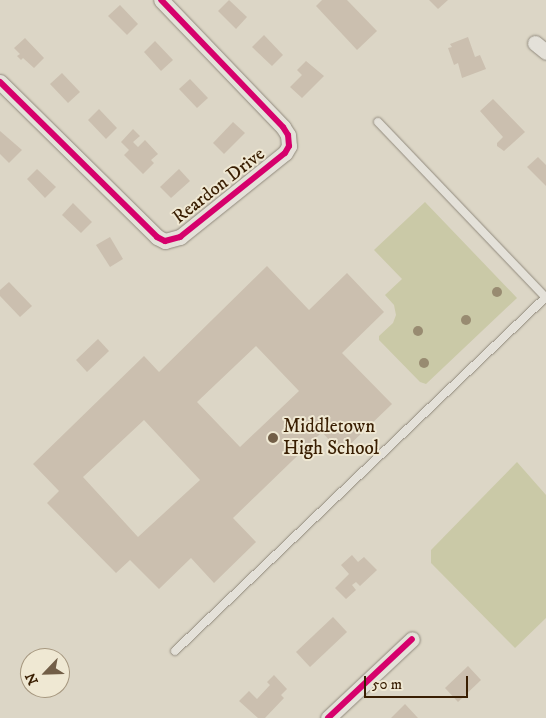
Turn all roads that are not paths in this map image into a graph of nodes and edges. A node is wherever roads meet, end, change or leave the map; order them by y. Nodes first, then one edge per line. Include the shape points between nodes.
1 (161, 0) edge
2 (0, 82) edge
3 (378, 122) dead end
4 (546, 298) edge
5 (412, 639) dead end
6 (175, 651) dead end
7 (328, 718) edge

1 - 2 street, Reardon Drive via 283,127 289,146 285,153 180,237 165,241 157,238
3 - 4 lane
4 - 6 lane
5 - 7 street

